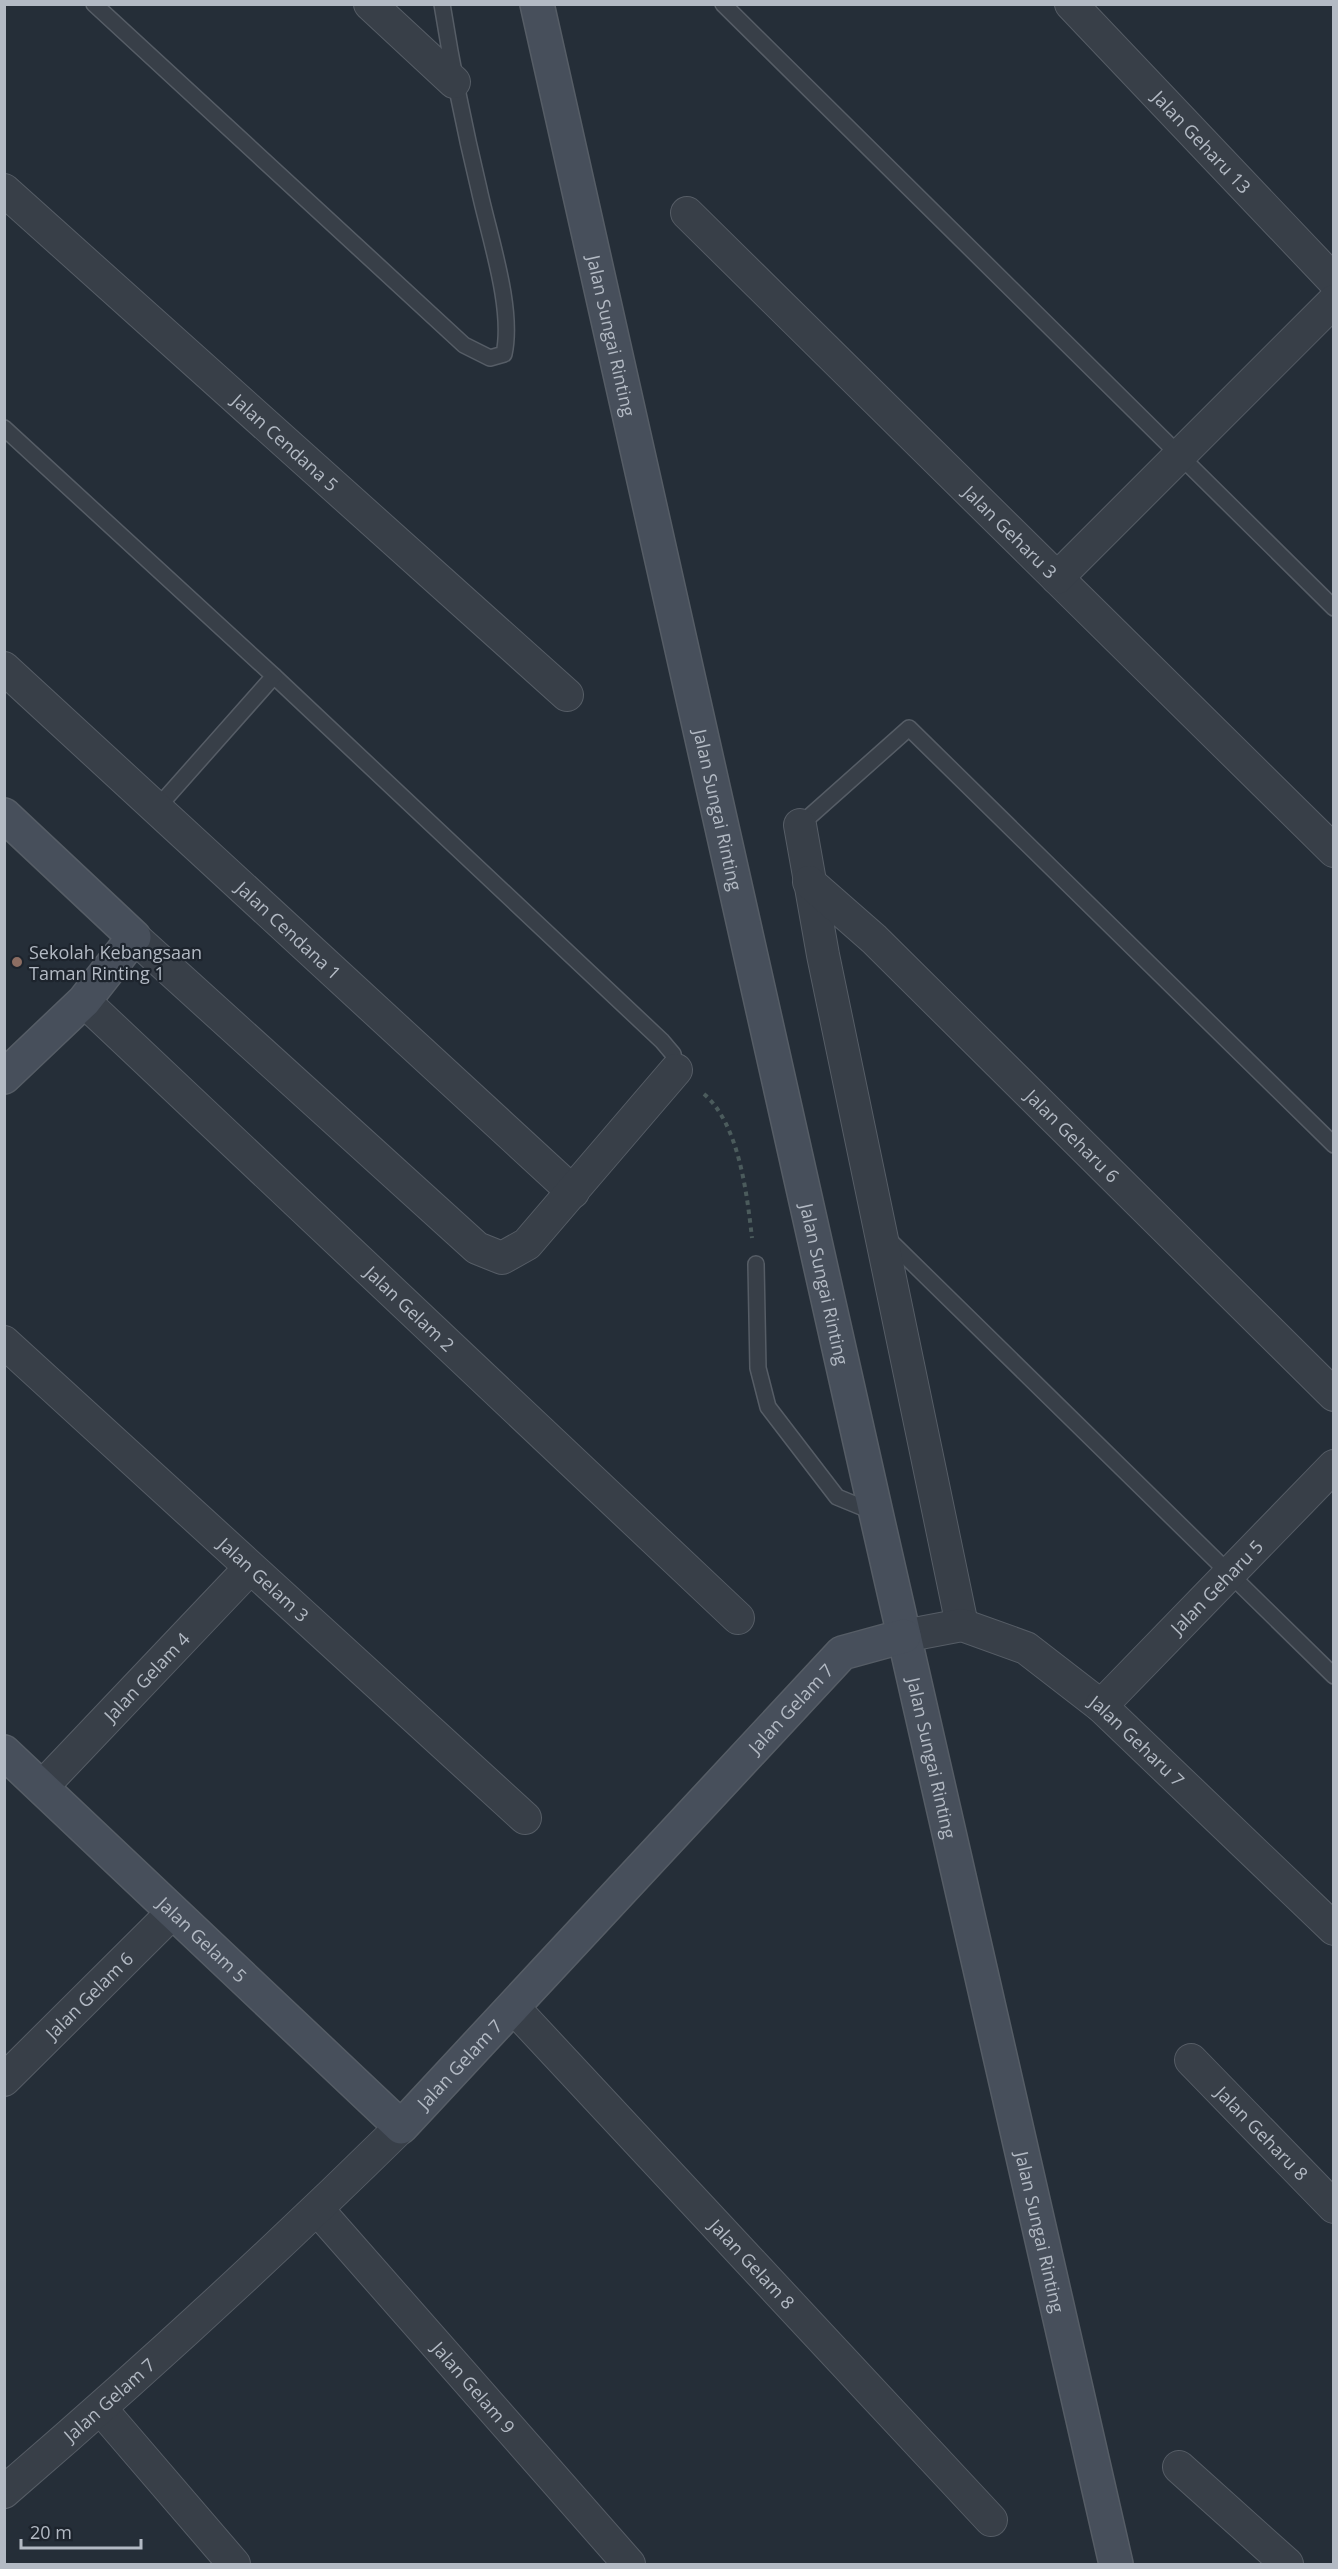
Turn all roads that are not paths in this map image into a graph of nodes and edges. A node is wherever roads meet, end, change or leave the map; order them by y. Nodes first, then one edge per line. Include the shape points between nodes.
1 (94, 4) edge
2 (370, 4) edge
3 (442, 4) edge
4 (537, 4) edge
5 (723, 4) edge
6 (1071, 4) edge
7 (454, 82) junction
8 (4, 190) edge
9 (687, 213) dead end
10 (1334, 281) edge
11 (1334, 301) edge
12 (4, 428) edge
13 (1180, 455) junction
14 (1057, 578) junction
15 (1334, 608) edge
16 (4, 668) edge
17 (274, 676) junction
18 (567, 695) dead end
19 (157, 808) junction
20 (4, 815) edge
21 (800, 825) joint
22 (1334, 851) edge
23 (809, 882) junction
24 (134, 937) junction
25 (84, 1001) junction
26 (676, 1070) joint
27 (4, 1077) edge
28 (1334, 1145) edge
29 (573, 1192) junction
30 (880, 1231) junction
31 (756, 1264) road end
32 (4, 1342) edge
33 (1334, 1395) edge
34 (1334, 1466) edge
35 (876, 1513) junction
36 (250, 1568) junction
37 (1229, 1572) junction
38 (738, 1618) dead end
39 (962, 1625) junction
40 (904, 1636) junction
41 (1334, 1676) edge
42 (1101, 1706) junction
43 (4, 1752) edge
44 (42, 1787) junction
45 (525, 1818) dead end
46 (173, 1911) junction
47 (1334, 1929) edge
48 (513, 2007) junction
49 (1191, 2060) dead end
50 (4, 2080) edge
51 (401, 2127) junction
52 (1334, 2207) edge
53 (318, 2210) junction
54 (101, 2409) junction
55 (1179, 2467) dead end
56 (4, 2492) edge
57 (991, 2520) dead end
58 (234, 2565) edge
59 (629, 2565) edge
60 (1116, 2565) edge
61 (1287, 2565) edge

1 - 7 lane via 464,345 490,358 504,354 508,336 501,284
2 - 7 street
3 - 7 lane
4 - 35 street, Jalan Sungai Rinting
5 - 13 lane
6 - 10 street, Jalan Geharu 13
8 - 18 street, Jalan Cendana 5
9 - 14 street, Jalan Geharu 3
11 - 13 street
12 - 17 lane
13 - 14 street
13 - 15 lane
14 - 22 street, Jalan Geharu 3
16 - 19 street, Jalan Cendana 1
17 - 19 lane
17 - 26 lane via 663,1041 673,1054
19 - 29 street, Jalan Cendana 1
20 - 24 street
21 - 23 street
21 - 28 lane via 909,728
23 - 30 street
23 - 33 street, Jalan Geharu 6 via 874,939
24 - 25 street
24 - 29 street via 477,1248 502,1258 527,1244
25 - 27 street
25 - 38 street, Jalan Gelam 2
26 - 29 street
30 - 37 lane
30 - 39 street
31 - 35 lane via 758,1368 768,1407 837,1497
32 - 36 street, Jalan Gelam 3
34 - 37 street, Jalan Geharu 5
35 - 40 street, Jalan Sungai Rinting
36 - 44 street, Jalan Gelam 4
36 - 45 street, Jalan Gelam 3
37 - 41 lane
37 - 42 street, Jalan Geharu 5
39 - 40 street
39 - 42 street, Jalan Geharu 7 via 1026,1648
40 - 48 street, Jalan Gelam 7 via 842,1653
40 - 60 street, Jalan Sungai Rinting
42 - 47 street, Jalan Geharu 7
43 - 44 street, Jalan Gelam 5
44 - 46 street, Jalan Gelam 5
46 - 50 street, Jalan Gelam 6
46 - 51 street, Jalan Gelam 5
48 - 51 street, Jalan Gelam 7
48 - 57 street, Jalan Gelam 8
49 - 52 street, Jalan Geharu 8
51 - 53 street, Jalan Gelam 7
53 - 54 street, Jalan Gelam 7
53 - 59 street, Jalan Gelam 9
54 - 56 street, Jalan Gelam 7
54 - 58 street
55 - 61 street

